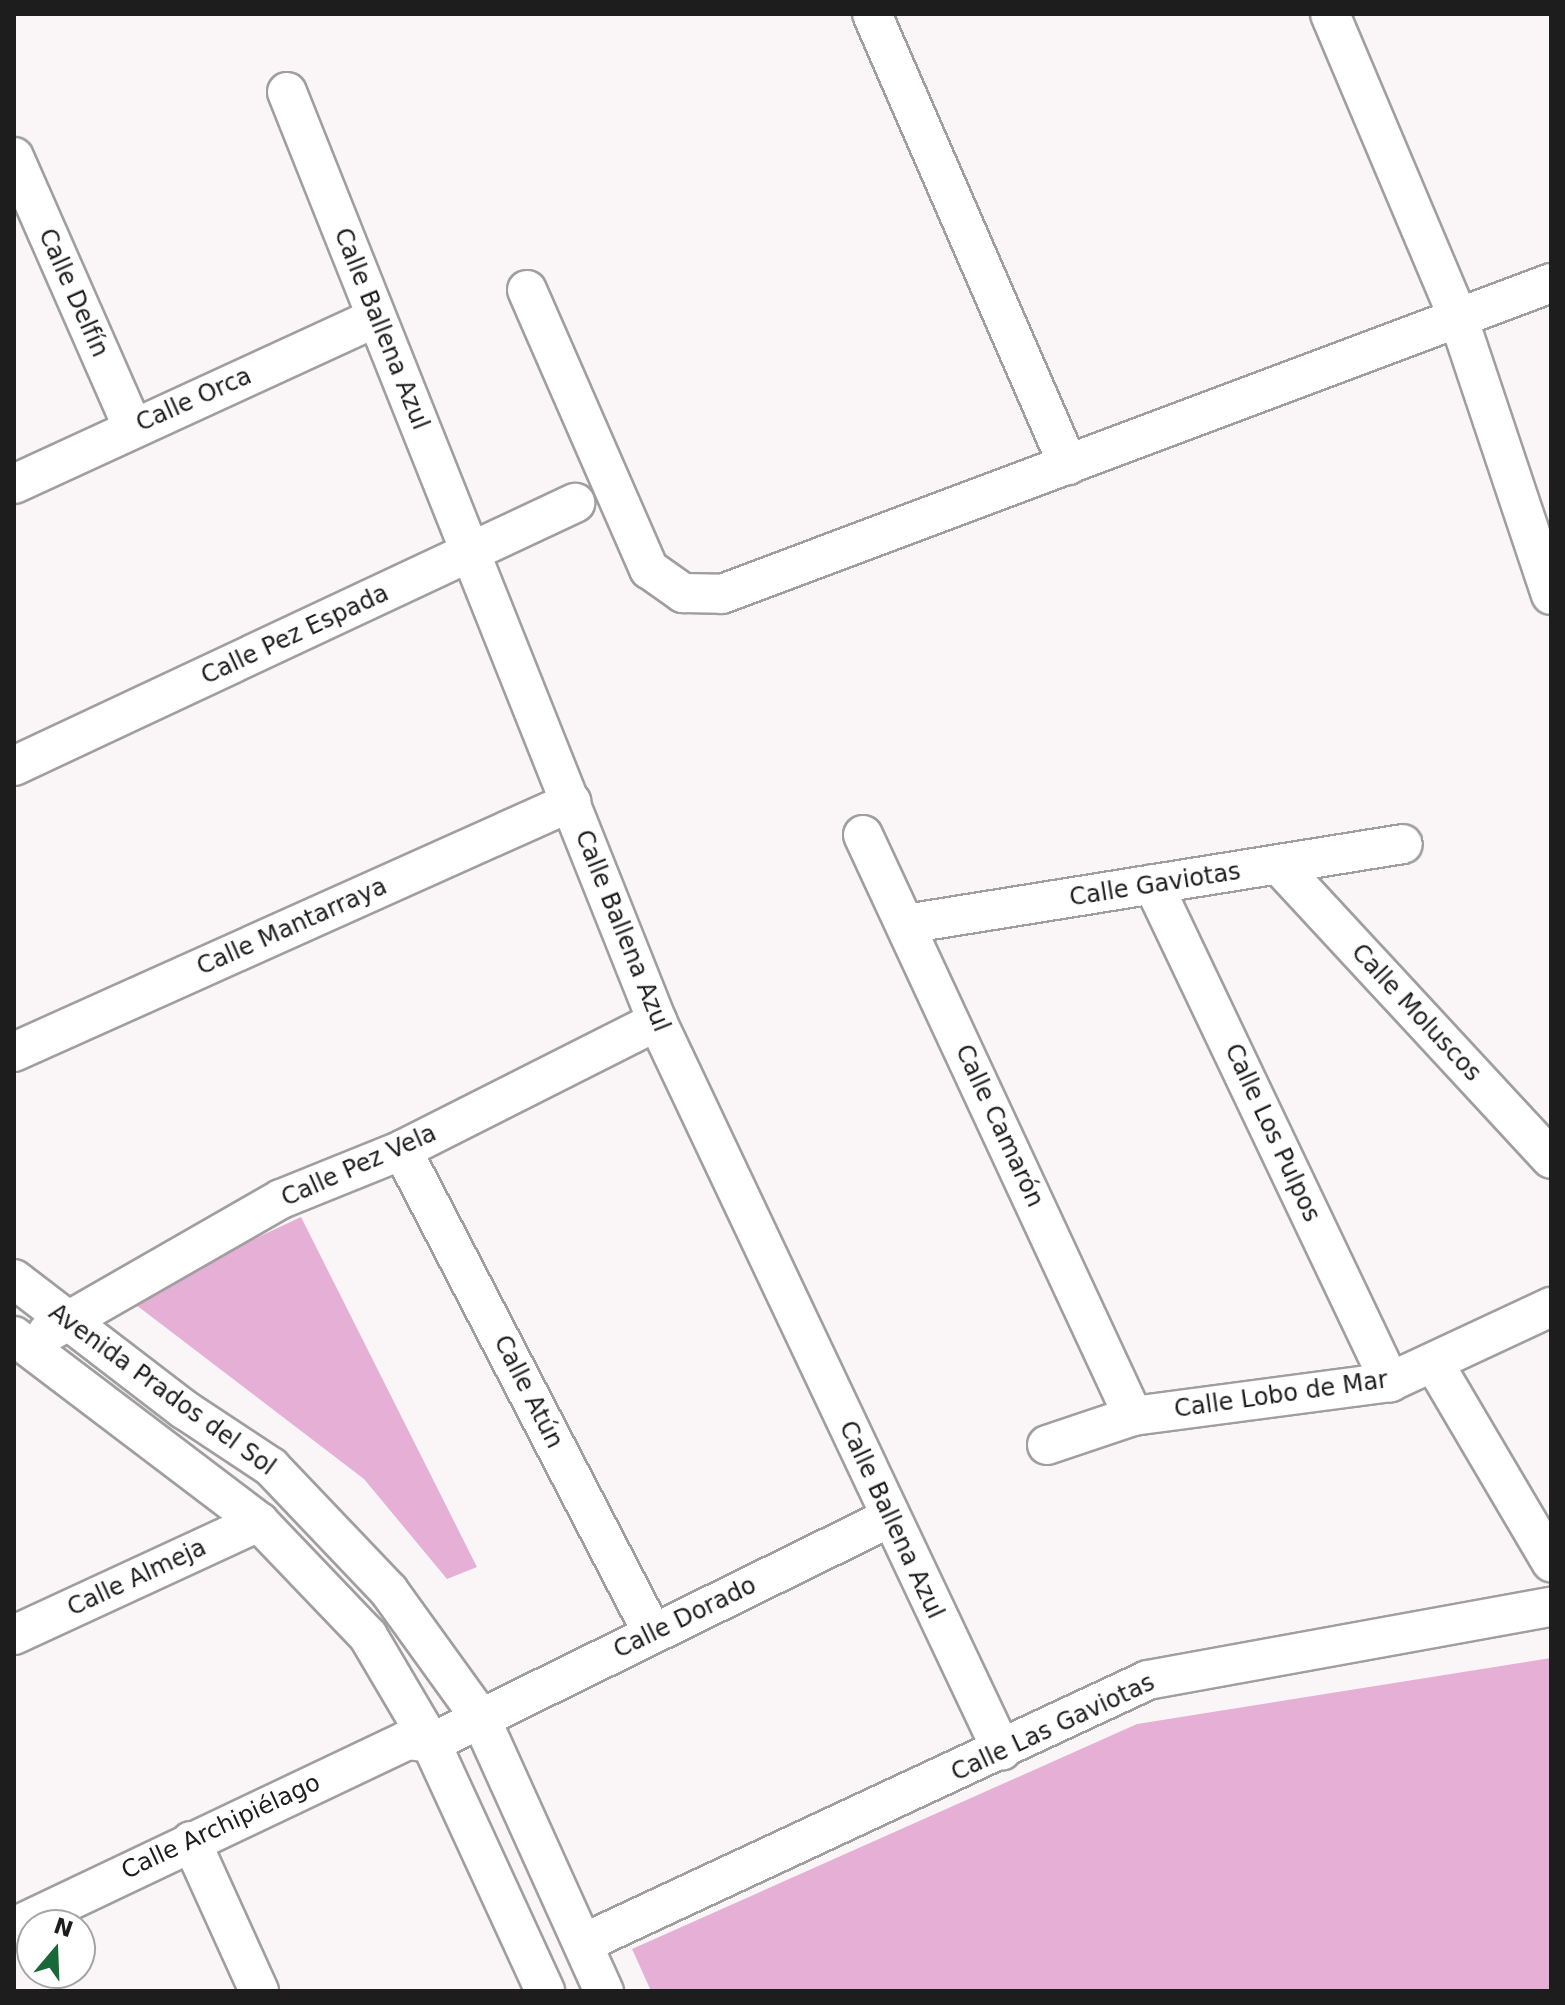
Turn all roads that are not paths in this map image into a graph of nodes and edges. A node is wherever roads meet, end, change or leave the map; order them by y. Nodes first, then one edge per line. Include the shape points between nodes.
1 (872, 14) edge
2 (1330, 14) edge
3 (287, 92) dead end
4 (14, 157) edge
5 (1551, 283) edge
6 (527, 290) dead end
7 (1458, 317) junction
8 (375, 318) junction
9 (133, 428) junction
10 (1068, 465) junction
11 (14, 484) edge
12 (575, 503) dead end
13 (473, 553) junction
14 (1551, 595) edge
15 (14, 766) edge
16 (571, 802) junction
17 (863, 835) dead end
18 (1403, 844) dead end
19 (1280, 866) junction
20 (1153, 884) junction
21 (906, 924) junction
22 (657, 1021) junction
23 (14, 1052) edge
24 (402, 1150) junction
25 (1551, 1159) edge
26 (14, 1279) edge
27 (1551, 1307) edge
28 (66, 1321) junction
29 (18, 1345) edge
30 (1435, 1365) junction
31 (1390, 1382) junction
32 (1133, 1416) junction
33 (1047, 1445) dead end
34 (889, 1518) junction
35 (259, 1522) junction
36 (1551, 1562) edge
37 (1551, 1607) edge
38 (653, 1634) junction
39 (14, 1635) edge
40 (480, 1717) junction
41 (431, 1743) junction
42 (1002, 1751) junction
43 (191, 1841) junction
44 (14, 1927) edge
45 (584, 1943) junction
46 (259, 1991) edge
47 (545, 1991) edge
48 (604, 1991) edge

1 - 10 street
2 - 7 street
3 - 8 street, Calle Ballena Azul
4 - 9 street, Calle Delfín
5 - 7 street
6 - 10 street via 649,569 683,593 722,594
7 - 10 street
7 - 14 street
8 - 9 street, Calle Orca
8 - 13 street, Calle Ballena Azul
9 - 11 street, Calle Orca
12 - 13 street, Calle Pez Espada
13 - 15 street, Calle Pez Espada
13 - 16 street, Calle Ballena Azul
16 - 22 street, Calle Ballena Azul
16 - 23 street, Calle Mantarraya
17 - 21 street, Calle Camarón
18 - 19 street, Calle Gaviotas
19 - 20 street, Calle Gaviotas
19 - 25 street, Calle Moluscos
20 - 21 street, Calle Gaviotas
20 - 31 street, Calle Los Pulpos
21 - 32 street, Calle Camarón
22 - 24 street, Calle Pez Vela
22 - 34 street, Calle Ballena Azul
24 - 28 street, Calle Pez Vela via 281,1199
24 - 38 street, Calle Atún
26 - 28 street, Avenida Prados del Sol
27 - 30 street, Calle Lobo de Mar
28 - 29 street, Calle Pez Vela
28 - 40 street, Avenida Prados del Sol via 271,1467 389,1591
29 - 35 street, Avenida Prados del Sol
30 - 31 street, Calle Lobo de Mar
30 - 36 street
31 - 32 street, Calle Lobo de Mar
32 - 33 street, Calle Lobo de Mar
34 - 38 street, Calle Dorado
34 - 42 street, Calle Ballena Azul
35 - 39 street, Calle Almeja
35 - 41 street, Avenida Prados del Sol via 368,1636
37 - 42 street, Calle Las Gaviotas via 1148,1680
38 - 40 street, Calle Dorado
40 - 41 street, Calle Dorado
40 - 45 street, Avenida Prados del Sol
41 - 43 street, Calle Archipiélago via 407,1740
41 - 47 street, Avenida Prados del Sol
42 - 45 street, Calle Las Gaviotas
43 - 44 street, Calle Archipiélago
43 - 46 street
45 - 48 street, Avenida Prados del Sol

